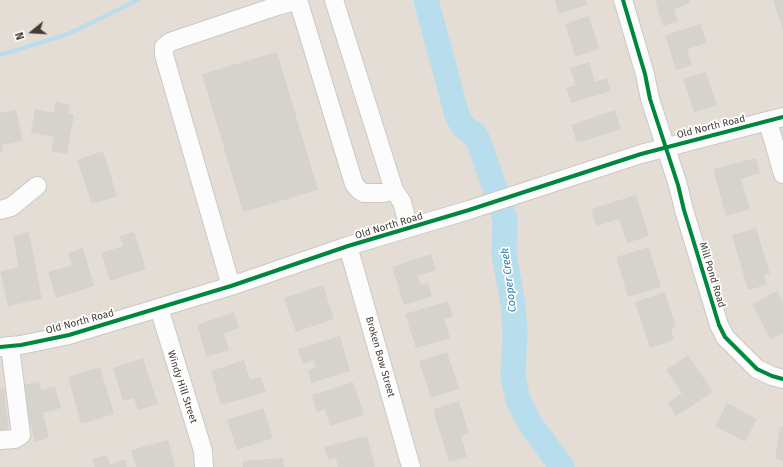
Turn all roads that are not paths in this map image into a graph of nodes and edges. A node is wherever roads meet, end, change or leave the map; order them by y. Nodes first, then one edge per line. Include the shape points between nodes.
1 (298, 0) edge
2 (334, 0) edge
3 (623, 0) edge
4 (776, 119) edge
5 (666, 147) junction
6 (783, 174) edge
7 (37, 186) dead end
8 (394, 190) junction
9 (0, 210) edge
10 (409, 228) junction
11 (348, 246) junction
12 (232, 286) junction
13 (159, 308) junction
14 (5, 347) edge
15 (783, 379) edge
16 (0, 440) edge
17 (204, 467) edge
18 (411, 467) edge

1 - 8 street via 354,184 364,193
1 - 12 street via 170,42 164,47 164,55
2 - 8 street
3 - 5 street, Mill Pond Road
4 - 5 street, Old North Road
4 - 6 street
5 - 10 street, Old North Road
5 - 15 street, Mill Pond Road via 719,325 725,337 757,369
7 - 9 street via 10,207
8 - 10 street via 402,202
10 - 11 street, Old North Road
11 - 12 street, Old North Road
11 - 18 street, Broken Bow Street
12 - 13 street, Old North Road
13 - 14 street, Old North Road via 69,335
13 - 17 street, Windy Hill Street via 203,451
14 - 16 street via 21,435 15,440

